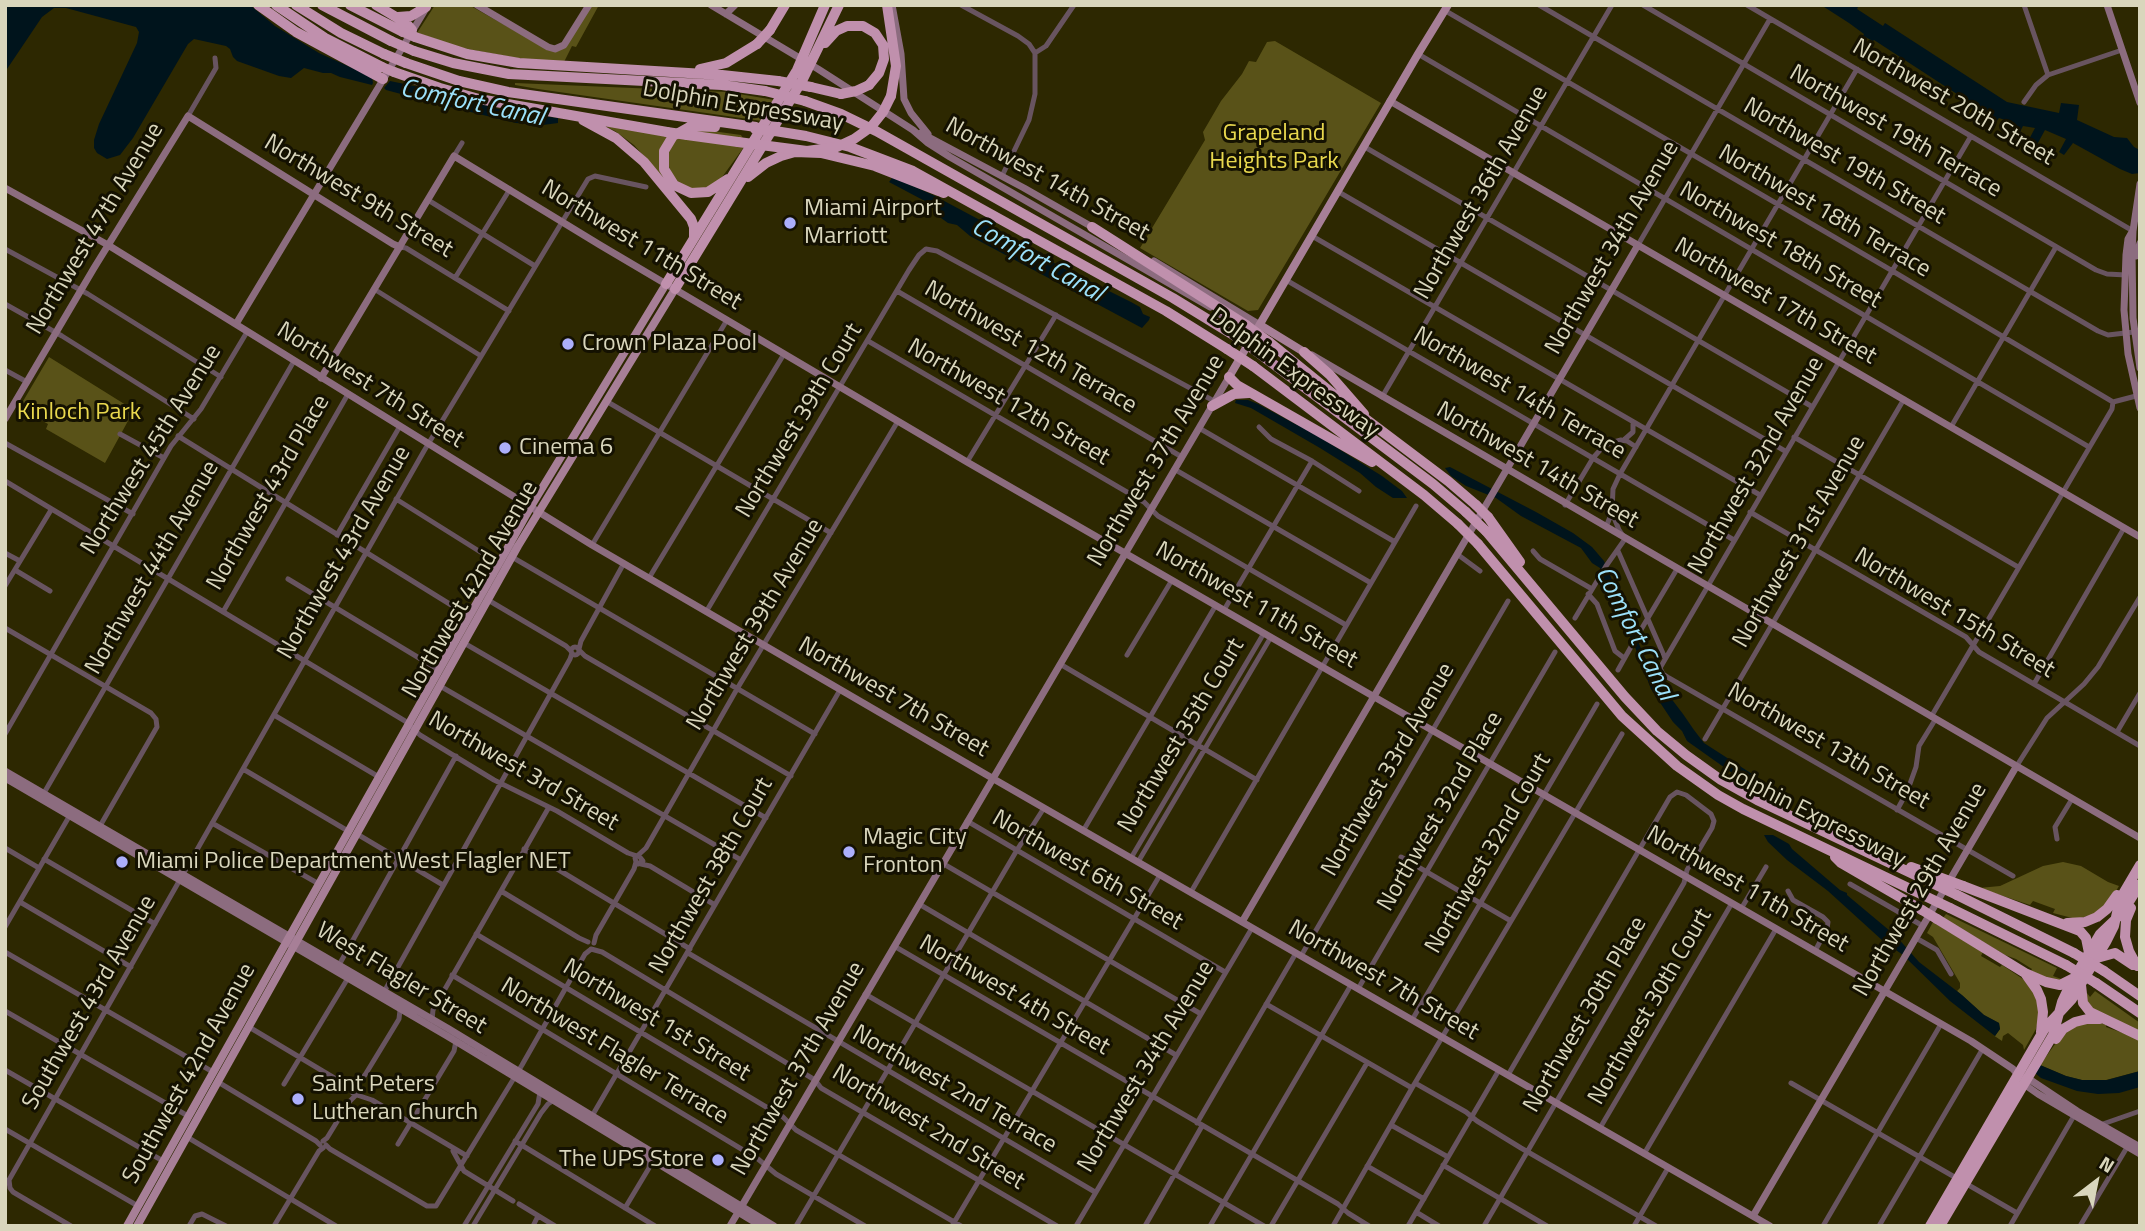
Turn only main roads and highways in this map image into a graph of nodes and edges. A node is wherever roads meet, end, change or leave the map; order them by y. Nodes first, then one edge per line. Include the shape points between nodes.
1 (258, 5) edge
2 (276, 5) edge
3 (296, 5) edge
4 (322, 5) edge
5 (350, 5) edge
6 (376, 5) edge
7 (785, 5) edge
8 (825, 5) edge
9 (838, 5) edge
10 (887, 5) edge
11 (427, 6) edge
12 (1446, 7) edge
13 (397, 16) junction
14 (410, 33) junction
15 (818, 52) junction
16 (807, 62) junction
17 (675, 71) junction
18 (383, 79) road end
19 (568, 114) junction
20 (755, 128) junction
21 (733, 174) junction
22 (740, 184) junction
23 (973, 203) junction
24 (1092, 227) road end
25 (693, 241) junction
26 (671, 287) junction
27 (1260, 325) junction
28 (1304, 352) joint
29 (1229, 376) joint
30 (606, 383) junction
31 (598, 394) junction
32 (1252, 394) junction
33 (606, 401) junction
34 (1213, 404) road end
35 (598, 414) junction
36 (1371, 422) junction
37 (1404, 479) junction
38 (534, 510) junction
39 (488, 582) junction
40 (488, 600) junction
41 (1556, 614) junction
42 (469, 616) junction
43 (466, 639) junction
44 (412, 728) junction
45 (353, 833) junction
46 (1827, 849) junction
47 (2140, 865) edge
48 (2140, 884) edge
49 (1960, 891) junction
50 (2123, 892) junction
51 (2130, 902) junction
52 (2115, 919) junction
53 (2059, 923) junction
54 (292, 941) junction
55 (2093, 956) junction
56 (2138, 967) edge
57 (2025, 973) junction
58 (2078, 981) junction
59 (2140, 996) edge
60 (2059, 1013) junction
61 (2140, 1013) edge
62 (2101, 1019) junction
63 (245, 1024) junction
64 (2040, 1036) junction
65 (2140, 1036) edge
66 (2039, 1057) junction
67 (214, 1072) junction
68 (2023, 1076) junction
69 (217, 1084) junction
70 (161, 1165) junction
71 (1962, 1177) junction
72 (161, 1182) junction
73 (127, 1226) edge
74 (137, 1226) edge
75 (1930, 1226) edge
76 (1940, 1226) edge

1 - 18 highway via 296,33
2 - 19 highway, bridge via 325,38 394,72 468,96
3 - 20 highway, Dolphin Expressway, bridge via 384,54 460,81
4 - 41 highway, Dolphin Expressway, bridge via 391,41 453,64 509,74 765,90 841,114 876,131 1186,306 1260,354 1466,512
5 - 14 highway
6 - 13 highway
7 - 17 highway, bridge via 770,30 738,57 719,65
8 - 16 highway, Northwest 42nd Avenue
9 - 15 highway, Northwest 42nd Avenue
10 - 19 highway, bridge via 896,66 891,96 871,127 837,147 807,151
11 - 13 highway via 411,16
12 - 27 main road, Northwest 37th Avenue
13 - 14 highway
14 - 17 highway via 467,54 519,63
15 - 16 highway, Northwest 42nd Avenue
15 - 17 highway, bridge via 831,35 858,25 872,30 882,43 885,58 869,85 841,94 778,81
16 - 21 highway, Northwest 42nd Avenue
16 - 22 highway, Northwest 42nd Avenue
19 - 25 highway via 606,131 635,153 690,217
20 - 21 highway via 691,126 666,145 665,172 682,191 708,192
20 - 23 highway, Dolphin Expressway, bridge via 836,142 880,157
21 - 25 highway, Northwest 42nd Avenue
22 - 23 highway via 776,157 821,153 874,166
22 - 26 highway, Northwest 42nd Avenue
23 - 37 highway, Dolphin Expressway, bridge via 1181,319 1253,366
24 - 36 highway, bridge via 1246,325
25 - 26 highway, Northwest 42nd Avenue
26 - 30 main road, Northwest 42nd Avenue
26 - 33 main road, Northwest 42nd Avenue
27 - 28 main road, Northwest 14th Street
27 - 29 main road, Northwest 37th Avenue
28 - 36 highway
29 - 32 highway
30 - 31 main road, Northwest 42nd Avenue
30 - 33 main road
31 - 35 main road
31 - 38 main road, Northwest 42nd Avenue
32 - 34 highway via 1234,394
32 - 37 highway
33 - 35 main road, Northwest 42nd Avenue
35 - 38 main road, Northwest 42nd Avenue
36 - 41 highway, bridge via 1488,517
37 - 46 highway, Dolphin Expressway, bridge via 1478,544 1622,716 1658,751 1729,801
38 - 39 main road, Northwest 42nd Avenue
38 - 40 main road, Northwest 42nd Avenue
39 - 40 main road
39 - 42 main road, Northwest 42nd Avenue
40 - 43 main road, Northwest 42nd Avenue
41 - 49 highway, Dolphin Expressway, bridge via 1635,709 1686,755 1746,795
42 - 43 main road
42 - 44 main road, Northwest 42nd Avenue
43 - 44 main road, Northwest 42nd Avenue
44 - 45 main road, Northwest 42nd Avenue
44 - 45 main road, Northwest 42nd Avenue via 379,777
45 - 54 main road, Northwest 42nd Avenue via 319,884
45 - 54 main road via 350,847
46 - 57 highway, bridge via 1841,863
46 - 61 highway, Dolphin Expressway, bridge via 2067,965
47 - 50 highway
48 - 51 highway
49 - 53 highway
49 - 59 highway, Dolphin Expressway, bridge via 2074,953
50 - 52 highway
50 - 53 highway via 2094,919
51 - 52 highway
51 - 56 highway via 2125,937
52 - 55 highway
53 - 55 highway via 2082,933
54 - 63 main road, Southwest 42nd Avenue
54 - 63 main road, Southwest 42nd Avenue via 249,1009
55 - 56 highway via 2115,953
55 - 58 highway
57 - 58 highway via 2055,985
57 - 64 highway via 2041,999
58 - 60 highway via 2069,1004
58 - 62 highway via 2086,1008
60 - 64 highway
60 - 66 highway via 2055,1031
62 - 65 highway
62 - 66 highway via 2070,1024
63 - 67 main road, Southwest 42nd Avenue
63 - 69 main road, Southwest 42nd Avenue via 241,1042
64 - 68 highway
66 - 68 highway
67 - 69 main road
67 - 70 main road, Southwest 42nd Avenue
68 - 71 highway
69 - 72 main road, Southwest 42nd Avenue
70 - 72 main road
70 - 73 main road, Southwest 42nd Avenue
71 - 75 highway
71 - 76 highway
72 - 74 main road, Southwest 42nd Avenue

